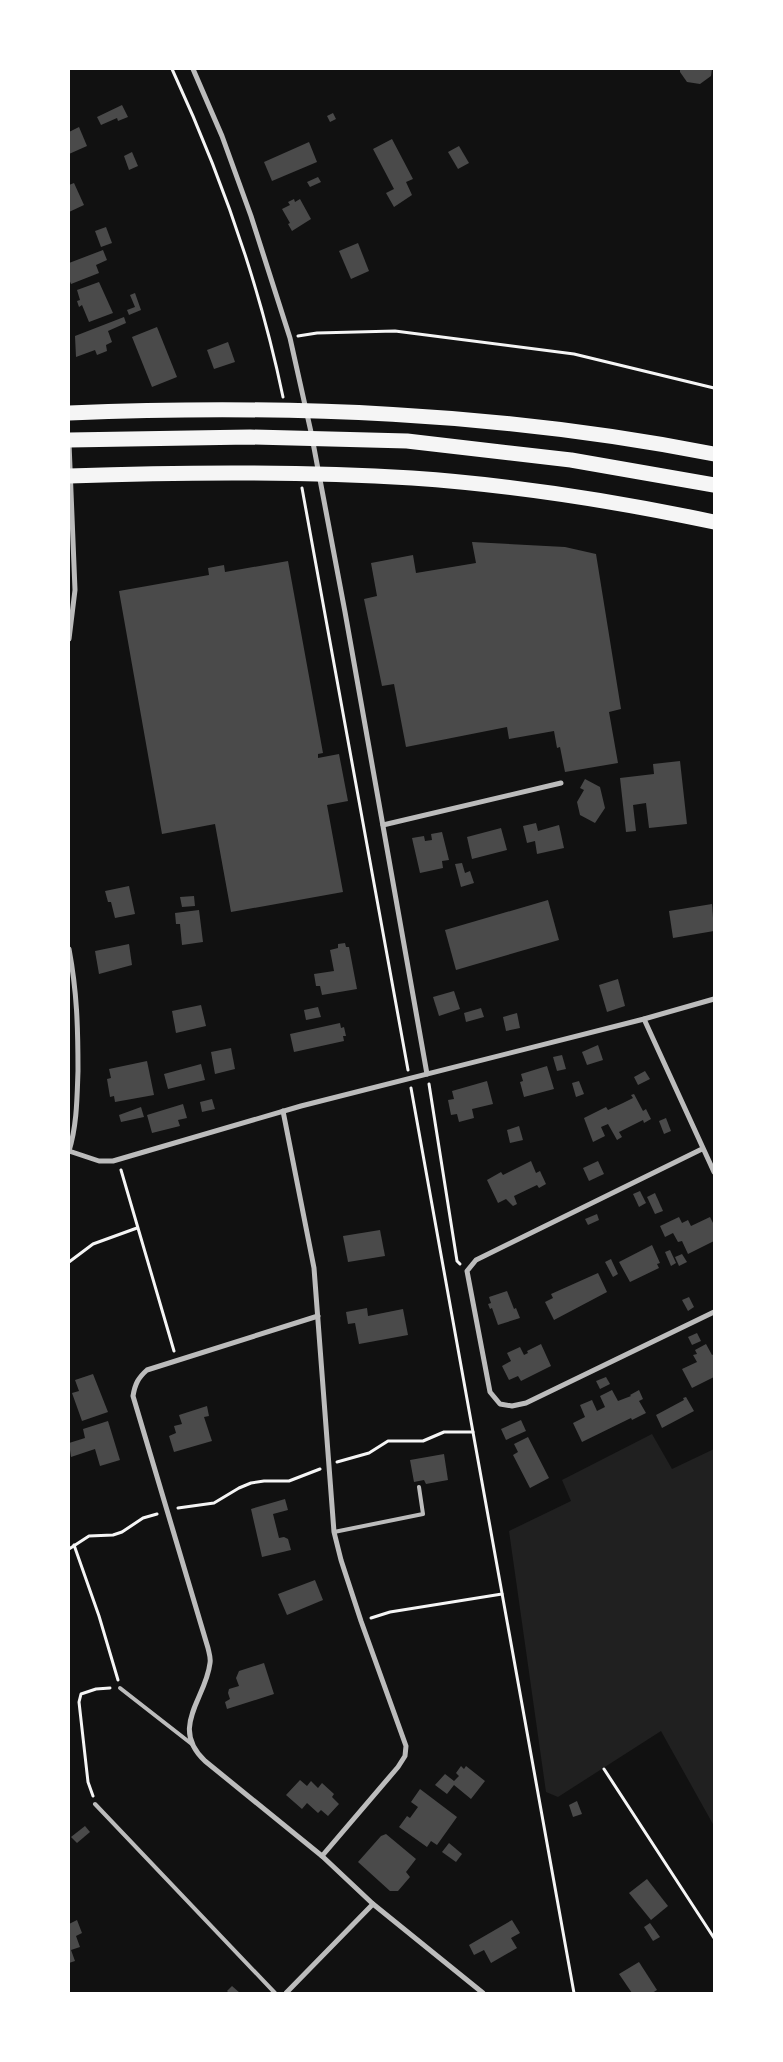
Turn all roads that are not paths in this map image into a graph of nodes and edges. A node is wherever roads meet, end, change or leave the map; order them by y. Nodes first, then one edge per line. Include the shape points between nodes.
1 (193, 69) edge
2 (69, 413) edge
3 (69, 440) edge
4 (714, 454) edge
5 (69, 476) edge
6 (714, 485) edge
7 (714, 522) edge
8 (69, 639) edge
9 (561, 782) dead end
10 (383, 825) junction
11 (69, 949) edge
12 (714, 998) edge
13 (644, 1019) junction
14 (427, 1074) junction
15 (283, 1111) junction
16 (702, 1149) junction
17 (69, 1151) edge
18 (714, 1172) edge
19 (714, 1312) edge
20 (318, 1316) junction
21 (419, 1487) dead end
22 (334, 1532) junction
23 (120, 1688) road end
24 (193, 1744) junction
25 (95, 1804) road end
26 (322, 1856) junction
27 (373, 1904) junction
28 (275, 1993) edge
29 (286, 1993) edge
30 (484, 1993) edge

1 - 10 street via 222,136 290,338 318,470
2 - 4 highway via 170,409 363,412 464,418 618,436
3 - 6 highway via 189,437 407,441 596,464
3 - 8 street via 75,590
5 - 7 highway via 195,472 364,476 466,483 535,491
9 - 10 street
10 - 14 street
11 - 17 street via 79,1017 77,1096 74,1135
12 - 13 street
13 - 14 street
13 - 16 street
14 - 15 street
15 - 17 street via 118,1160 100,1161
15 - 20 street via 314,1268
16 - 18 street
16 - 19 street via 476,1260 468,1271 490,1392 500,1404 526,1403
20 - 22 street
20 - 24 street via 148,1370 134,1385 133,1396 208,1648 208,1672 191,1717 189,1734
21 - 22 lane via 423,1514
22 - 26 street via 361,1621 406,1746 405,1756 398,1767
23 - 24 lane
24 - 26 street via 205,1761
25 - 28 lane
26 - 27 street
27 - 29 street
27 - 30 street

